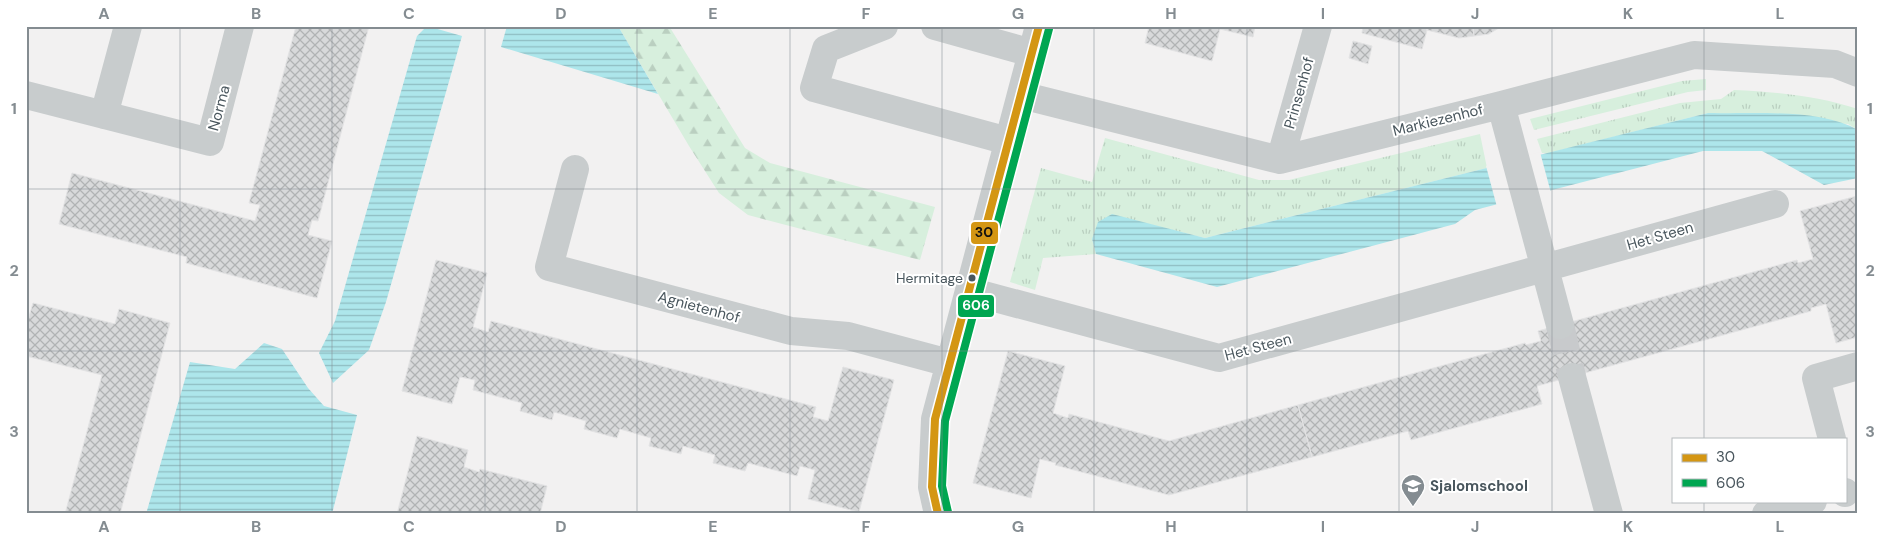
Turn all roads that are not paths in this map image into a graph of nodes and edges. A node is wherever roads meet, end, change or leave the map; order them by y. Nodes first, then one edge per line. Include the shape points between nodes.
1 (128, 26) edge
2 (240, 26) edge
3 (884, 26) edge
4 (935, 26) edge
5 (1038, 26) edge
6 (1318, 26) edge
7 (1032, 53) junction
8 (1858, 73) edge
9 (26, 95) edge
10 (1021, 95) junction
11 (1501, 105) junction
12 (104, 115) junction
13 (1008, 141) junction
14 (1280, 160) junction
15 (575, 169) dead end
16 (1775, 204) dead end
17 (1546, 268) junction
18 (969, 291) junction
19 (1560, 325) tunnel mouth
20 (949, 363) junction
21 (1858, 366) edge
22 (1572, 377) tunnel mouth
23 (1832, 438) edge
24 (1809, 502) edge
25 (938, 514) edge
26 (1609, 514) edge
27 (1766, 514) edge

1 - 12 street
2 - 12 street, Norma via 210,142
3 - 13 street via 826,49 814,88
4 - 7 street
5 - 7 street
6 - 14 street, Prinsenhof
7 - 10 street
8 - 11 street, Markiezenhof via 1835,64 1694,55
9 - 12 street, Norma
10 - 13 street
10 - 14 street, Markiezenhof
11 - 14 street, Markiezenhof
11 - 17 street
13 - 18 street
15 - 20 street, Agnietenhof via 549,268 791,331 848,336
16 - 17 street, Het Steen
17 - 18 street, Het Steen via 1219,358
17 - 19 street
18 - 20 street
20 - 25 street via 935,419 932,487
21 - 23 street via 1816,378
22 - 26 street
24 - 27 street

